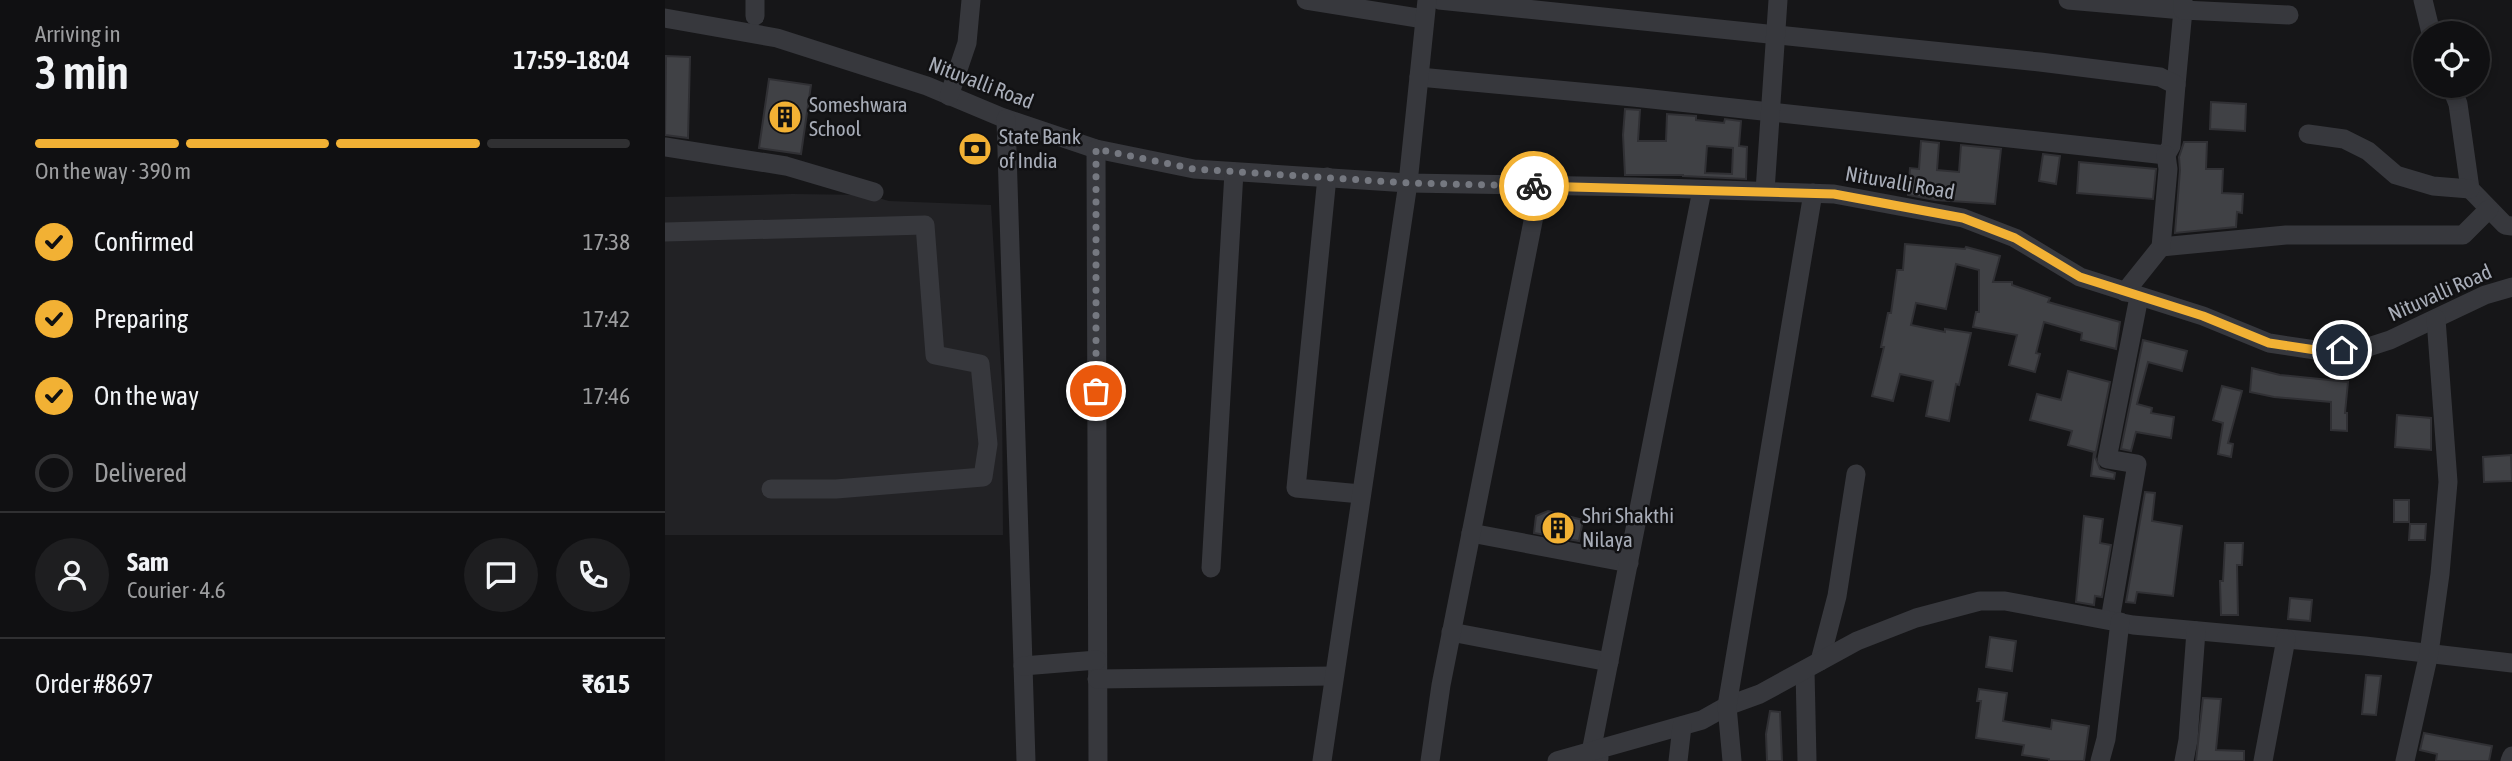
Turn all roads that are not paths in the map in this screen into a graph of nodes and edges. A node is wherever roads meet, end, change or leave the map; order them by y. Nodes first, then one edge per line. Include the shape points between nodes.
1 (971, 0) edge
2 (1305, 0) edge
3 (1439, 0) edge
4 (1778, 0) edge
5 (2067, 0) edge
6 (2423, 0) edge
7 (2183, 5) edge
8 (1426, 10) edge
9 (2289, 15) dead end
10 (665, 18) edge
11 (2428, 21) edge
12 (1774, 35) junction
13 (1419, 77) junction
14 (2176, 85) junction
15 (949, 96) junction
16 (2456, 98) edge
17 (1769, 112) junction
18 (1006, 119) junction
19 (2308, 134) dead end
20 (665, 147) edge
21 (1096, 149) junction
22 (2166, 155) junction
23 (1234, 172) junction
24 (1327, 177) junction
25 (1408, 183) junction
26 (1540, 186) junction
27 (2470, 189) junction
28 (1702, 190) junction
29 (1765, 191) junction
30 (874, 192) dead end
31 (1813, 193) junction
32 (2489, 209) junction
33 (2512, 226) edge
34 (665, 232) edge
35 (2161, 247) junction
36 (2512, 287) edge
37 (2132, 294) junction
38 (2435, 319) junction
39 (1856, 474) dead end
40 (771, 489) dead end
41 (1361, 494) junction
42 (1471, 533) junction
43 (1629, 564) junction
44 (1211, 569) dead end
45 (2115, 621) junction
46 (2196, 631) junction
47 (1451, 632) junction
48 (2285, 639) junction
49 (2428, 653) junction
50 (1609, 662) junction
51 (2512, 663) edge
52 (1023, 666) junction
53 (1812, 666) junction
54 (1097, 670) junction
55 (1334, 676) junction
56 (1727, 706) junction
57 (1682, 726) junction
58 (1597, 756) edge
59 (2512, 756) edge
60 (1026, 761) edge
61 (1098, 761) edge
62 (1322, 761) edge
63 (1430, 761) edge
64 (1557, 761) edge
65 (1678, 761) edge
66 (1732, 761) edge
67 (1807, 761) edge
68 (2100, 761) edge
69 (2184, 761) edge
70 (2263, 761) edge
71 (2406, 761) edge
72 (2510, 761) edge

1 - 15 street via 967,43
2 - 8 street
3 - 12 street
4 - 12 street
5 - 7 street
6 - 11 street
7 - 9 street
7 - 14 street
8 - 13 street
10 - 15 street, Nituvalli Road via 777,38
12 - 14 street via 2053,63 2159,77
12 - 17 street
13 - 17 street
13 - 25 street
14 - 22 street via 2171,146
15 - 18 street, Nituvalli Road
16 - 27 street
17 - 22 street
17 - 29 street
18 - 21 street, Nituvalli Road
18 - 52 street
19 - 27 street via 2344,139 2368,151 2396,175 2433,186
20 - 30 street via 786,166
21 - 23 street, Nituvalli Road via 1194,169
21 - 54 street
22 - 35 street
23 - 24 street, Nituvalli Road
23 - 44 street
24 - 25 street, Nituvalli Road
24 - 41 street via 1296,488
25 - 26 street, Nituvalli Road
25 - 41 street
26 - 28 street, Nituvalli Road
26 - 42 street
27 - 32 street
28 - 29 street, Nituvalli Road
28 - 43 street
29 - 31 street, Nituvalli Road
31 - 37 street, Nituvalli Road via 1963,218 2015,238 2080,277
31 - 56 street
32 - 33 street
32 - 35 street via 2463,235 2285,235
34 - 40 street via 925,225 935,355 980,364 988,444 983,477 836,489
35 - 37 street
36 - 38 street, Nituvalli Road
37 - 38 street, Nituvalli Road via 2269,343 2322,351 2362,349
37 - 45 street via 2107,458 2137,464
38 - 49 street via 2448,482
39 - 53 street via 1837,596
41 - 55 street
42 - 43 street
42 - 47 street
43 - 50 street
45 - 46 street
45 - 53 street via 2005,601 1980,601 1916,618 1857,641
45 - 68 street via 2106,739
46 - 48 street
46 - 69 street
47 - 50 street
47 - 63 street
48 - 49 street
48 - 70 street
49 - 51 street
49 - 71 street
50 - 58 street
52 - 54 street
52 - 60 street
53 - 56 street
53 - 67 street
54 - 55 street
54 - 61 street
55 - 62 street
56 - 57 street
56 - 66 street
57 - 58 street
57 - 65 street
58 - 64 street
59 - 72 street

